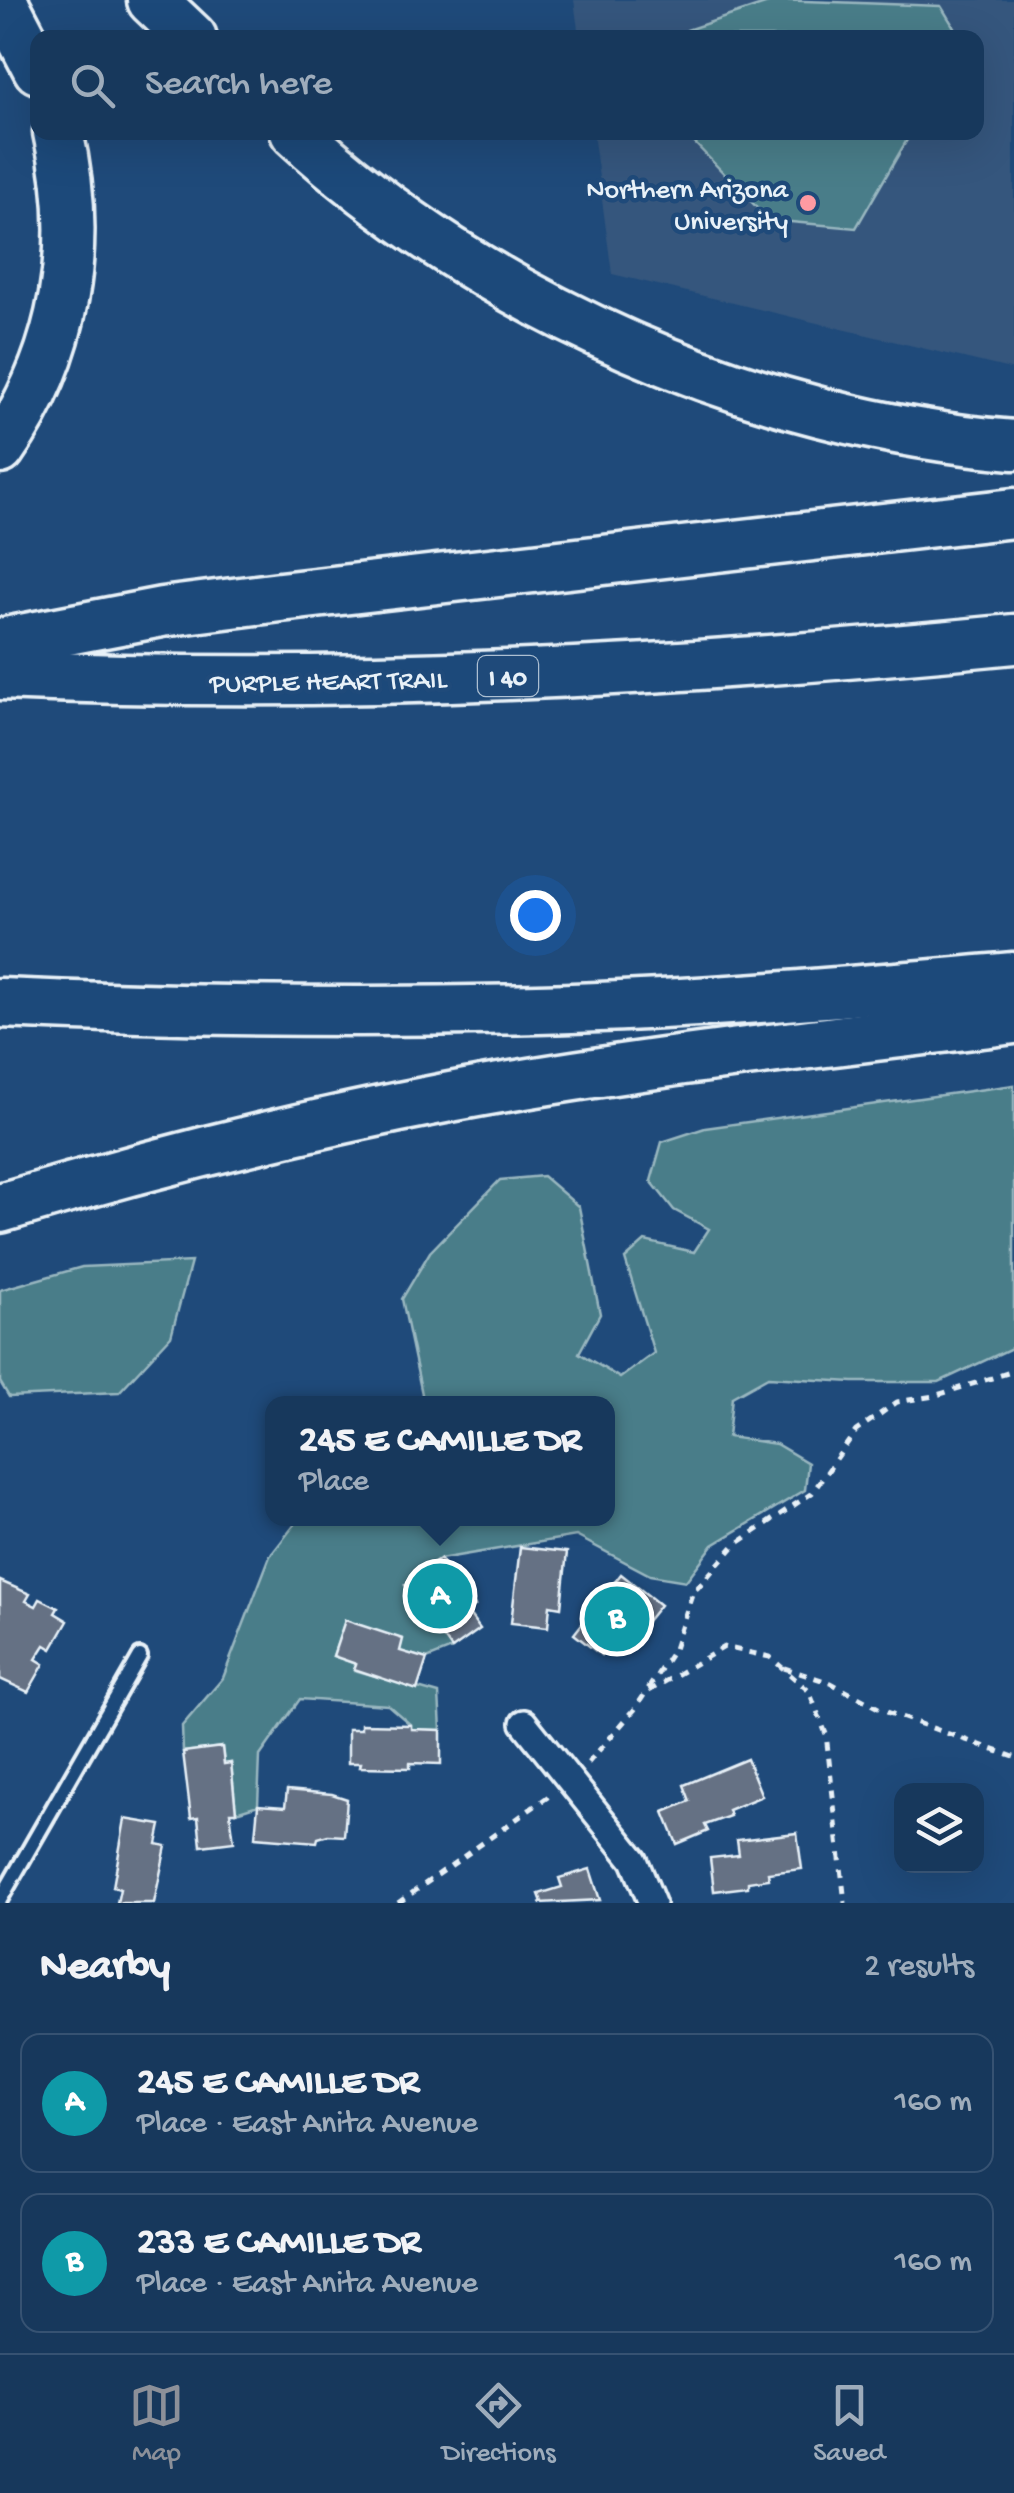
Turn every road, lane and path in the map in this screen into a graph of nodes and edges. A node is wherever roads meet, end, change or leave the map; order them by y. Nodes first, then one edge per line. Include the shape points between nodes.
1 (2, 0) edge
2 (152, 0) edge
3 (184, 30) edge
4 (30, 53) edge
5 (59, 140) edge
6 (303, 140) edge
7 (1014, 446) edge
8 (0, 449) edge
9 (1014, 514) edge
10 (1014, 639) edge
11 (0, 643) edge
12 (0, 675) edge
13 (1014, 977) edge
14 (0, 1003) edge
15 (1014, 1019) edge
16 (0, 1208) edge
17 (1014, 1371) edge
18 (140, 1656) dead end
19 (782, 1668) junction
20 (646, 1694) junction
21 (524, 1723) dead end
22 (1014, 1757) edge
23 (570, 1781) junction
24 (4, 1885) edge
25 (0, 1900) edge
26 (398, 1903) edge
27 (652, 1903) edge
28 (845, 1903) edge

1 - 4 highway
2 - 3 highway
5 - 8 highway via 68,197 68,284 39,384
6 - 7 highway via 337,172 480,268 623,344 808,409
9 - 11 highway via 162,612
10 - 12 highway, PURPLE HEART TRAIL / I 40 via 486,677
13 - 14 highway via 541,1009 154,1011
15 - 16 highway via 450,1097 148,1164
17 - 20 path via 897,1402 856,1431 812,1492 735,1545 692,1594 674,1649
18 - 24 lane
19 - 20 path via 770,1657 724,1647
19 - 22 path
19 - 28 path via 808,1691 826,1734
20 - 23 path
21 - 23 street
23 - 26 path
23 - 27 street via 634,1860
24 - 25 lane

